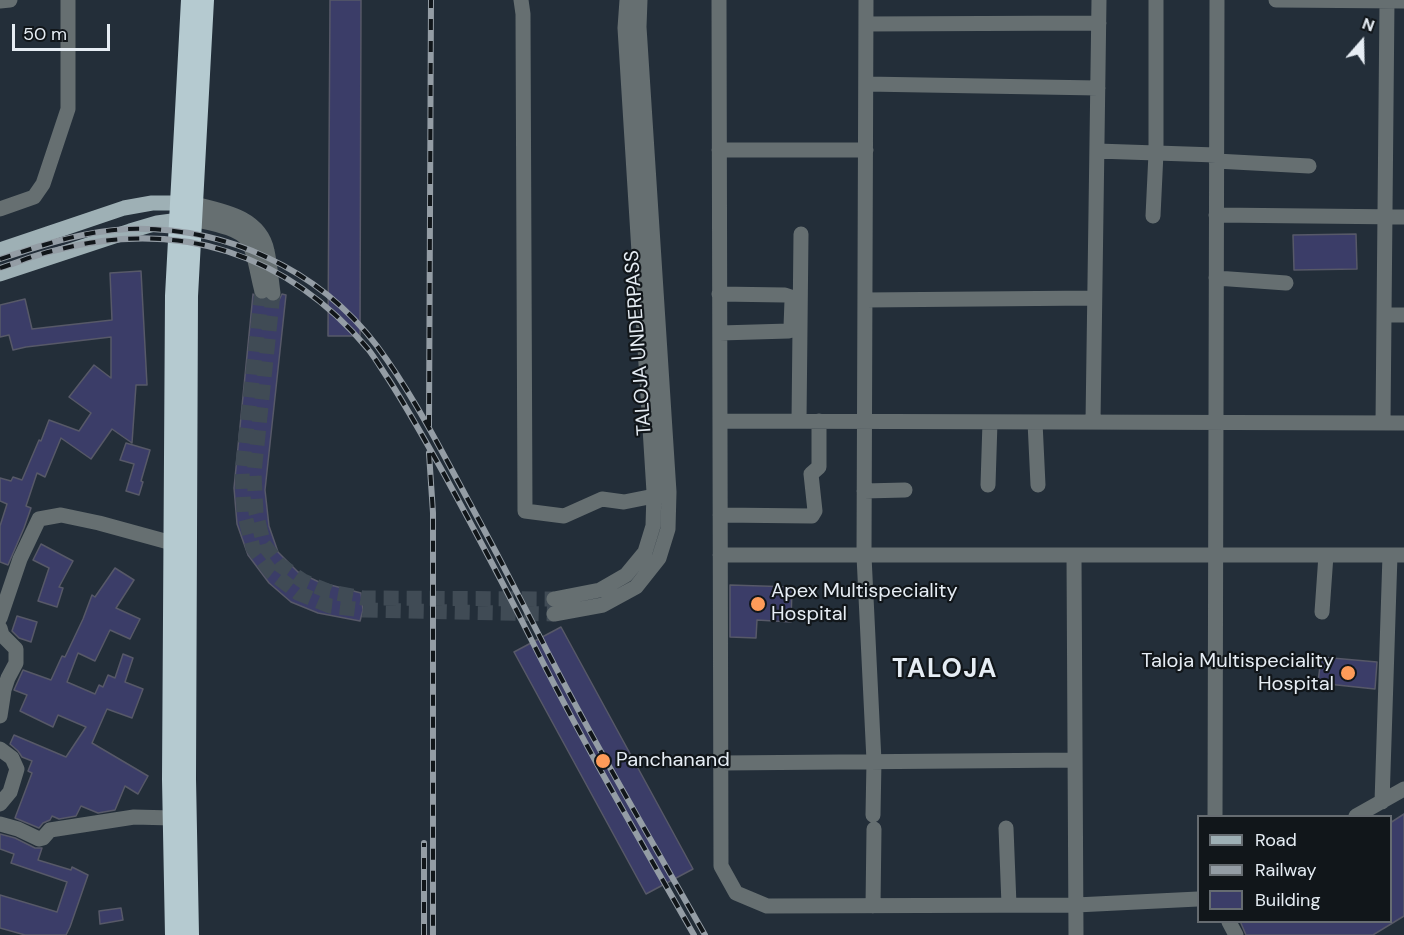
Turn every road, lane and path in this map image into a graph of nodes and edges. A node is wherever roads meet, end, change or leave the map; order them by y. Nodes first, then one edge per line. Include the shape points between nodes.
1 (10, 0) edge
2 (68, 0) edge
3 (190, 0) edge
4 (205, 0) edge
5 (521, 0) edge
6 (627, 0) edge
7 (640, 0) edge
8 (719, 0) edge
9 (867, 0) edge
10 (1099, 0) edge
11 (1156, 0) edge
12 (1217, 0) edge
13 (1276, 0) edge
14 (1387, 1) edge
15 (0, 2) edge
16 (1404, 2) edge
17 (1099, 23) junction
18 (866, 24) junction
19 (866, 84) junction
20 (1098, 88) junction
21 (719, 150) junction
22 (866, 150) junction
23 (1096, 151) junction
24 (1156, 153) junction
25 (1216, 158) junction
26 (1310, 166) dead end
27 (0, 208) edge
28 (186, 211) junction
29 (1216, 215) junction
30 (1153, 216) dead end
31 (1385, 217) junction
32 (1404, 217) edge
33 (801, 234) dead end
34 (0, 250) edge
35 (0, 274) edge
36 (1216, 278) junction
37 (1286, 283) dead end
38 (267, 292) tunnel mouth
39 (719, 294) junction
40 (1094, 298) junction
41 (865, 300) junction
42 (1384, 315) junction
43 (1404, 315) edge
44 (720, 333) junction
45 (720, 421) junction
46 (799, 421) junction
47 (819, 421) junction
48 (865, 421) junction
49 (990, 422) junction
50 (1035, 422) junction
51 (1092, 422) junction
52 (1216, 423) junction
53 (1383, 423) junction
54 (1404, 423) edge
55 (988, 485) dead end
56 (1038, 485) dead end
57 (905, 490) dead end
58 (864, 491) junction
59 (654, 496) junction
60 (720, 515) junction
61 (172, 543) junction
62 (720, 555) junction
63 (1074, 555) junction
64 (1216, 555) junction
65 (1326, 555) junction
66 (1397, 555) edge
67 (864, 556) junction
68 (1322, 612) dead end
69 (0, 618) edge
70 (0, 628) edge
71 (0, 716) edge
72 (0, 749) edge
73 (1075, 760) junction
74 (874, 761) junction
75 (721, 762) junction
76 (1404, 789) edge
77 (1382, 802) junction
78 (0, 804) edge
79 (1215, 815) edge
80 (1358, 815) edge
81 (172, 818) junction
82 (0, 824) edge
83 (1006, 828) dead end
84 (1197, 899) edge
85 (1009, 905) junction
86 (1076, 905) junction
87 (873, 906) junction
88 (174, 935) edge
89 (190, 935) edge
90 (1077, 935) edge

1 - 15 street
2 - 27 street via 68,109 44,184 34,197
3 - 28 highway
4 - 28 highway
5 - 59 street via 525,511 564,516 602,499 624,502
6 - 59 street, TALOJA UNDERPASS via 626,40
7 - 59 street, TALOJA UNDERPASS via 668,529 659,558 636,587 603,605 554,607 627,575 645,552 653,526
8 - 21 street
9 - 18 street
10 - 17 street
11 - 24 street
12 - 25 street
13 - 14 street
14 - 16 street
14 - 31 street
17 - 18 street
17 - 20 street
18 - 19 street
19 - 20 street
19 - 22 street
20 - 23 street
21 - 22 street
21 - 39 street
22 - 41 street
23 - 24 street
23 - 40 street
24 - 25 street
24 - 30 street
25 - 26 street
25 - 29 street
28 - 34 main road via 152,203 124,208
28 - 35 main road
28 - 38 street via 224,211 246,220 260,233 267,249
28 - 61 highway via 174,296
28 - 89 highway
29 - 31 street
29 - 36 street
31 - 32 street
31 - 42 street
33 - 46 street
36 - 37 street
36 - 52 street
39 - 44 street
39 - 44 street via 785,295 792,300 789,331
40 - 41 street
40 - 51 street
41 - 48 street
42 - 43 street
42 - 53 street
44 - 45 street
45 - 46 street
45 - 60 street
46 - 47 street
47 - 48 street
47 - 60 street via 819,467 811,474 815,511 812,516
48 - 49 street
48 - 58 street
49 - 50 street
49 - 55 street
50 - 51 street
50 - 56 street
51 - 52 street
52 - 53 street
52 - 64 street
53 - 54 street
57 - 58 street
58 - 67 street
60 - 62 street
61 - 69 street via 61,515 39,519
61 - 81 highway
62 - 67 street
62 - 75 street
63 - 64 street
63 - 67 street
63 - 73 street
64 - 65 street
64 - 79 street
65 - 66 street
65 - 68 street
66 - 77 street
67 - 74 street
70 - 71 street via 16,649 16,663 4,690
72 - 78 street via 17,769 10,792
73 - 74 street
73 - 86 street
74 - 75 street
74 - 87 street
75 - 87 street via 721,866 736,893 767,906
76 - 77 street
77 - 80 street
81 - 82 street via 134,817 50,830 39,839
81 - 88 highway
83 - 85 street
84 - 86 street
85 - 86 street
85 - 87 street
86 - 90 street

